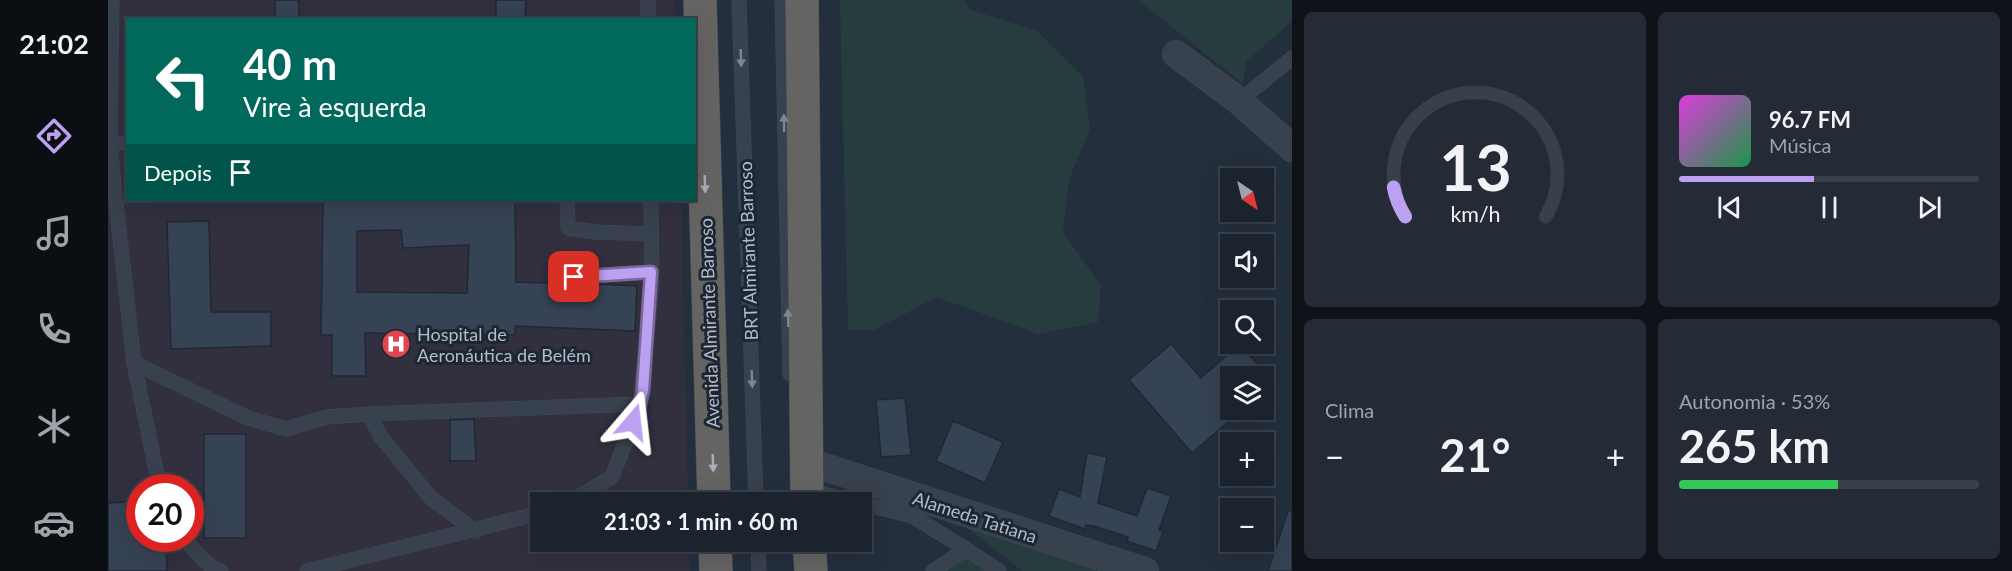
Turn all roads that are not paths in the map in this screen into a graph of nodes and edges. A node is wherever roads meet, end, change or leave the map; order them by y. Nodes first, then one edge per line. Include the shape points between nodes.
1 (112, 0) edge
2 (648, 0) edge
3 (700, 0) edge
4 (739, 0) edge
5 (782, 0) edge
6 (802, 0) edge
7 (648, 18) edge
8 (1176, 54) dead end
9 (1292, 58) edge
10 (1239, 101) junction
11 (110, 142) junction
12 (126, 144) edge
13 (1292, 148) edge
14 (567, 201) edge
15 (651, 201) edge
16 (651, 234) junction
17 (651, 272) junction
18 (555, 278) dead end
19 (134, 363) junction
20 (790, 386) dead end
21 (640, 404) junction
22 (369, 414) junction
23 (157, 474) edge
24 (807, 484) edge
25 (587, 492) edge
26 (714, 492) edge
27 (756, 492) edge
28 (530, 516) edge
29 (475, 531) junction
30 (966, 549) junction
31 (195, 552) edge
32 (715, 552) edge
33 (758, 552) edge
34 (809, 552) edge
35 (938, 570) edge
36 (221, 571) edge
37 (307, 571) edge
38 (716, 571) edge
39 (759, 571) edge
40 (810, 571) edge
41 (999, 571) edge
42 (1145, 571) edge

1 - 11 lane
2 - 7 lane
3 -> 26 highway, Avenida Almirante Barroso
4 -> 27 lane, BRT Almirante Barroso
20 -> 5 lane, BRT Almirante Barroso
6 - 24 highway
8 - 10 street
9 - 10 lane
10 - 13 street
11 - 12 lane
11 - 19 lane
14 - 16 lane via 568,228
15 - 16 lane
16 - 17 lane
17 - 18 lane
17 - 21 lane
19 - 22 lane via 248,418 286,429 327,417
19 - 23 lane
21 - 22 lane
21 - 25 lane via 612,477
22 - 29 lane via 381,437 432,498
24 - 30 lane via 912,516
24 - 42 street, Alameda Tatiana
28 - 29 lane
29 - 37 lane
30 - 35 lane
30 - 41 lane
31 - 36 lane
32 - 38 highway
33 - 39 lane
34 - 40 highway

